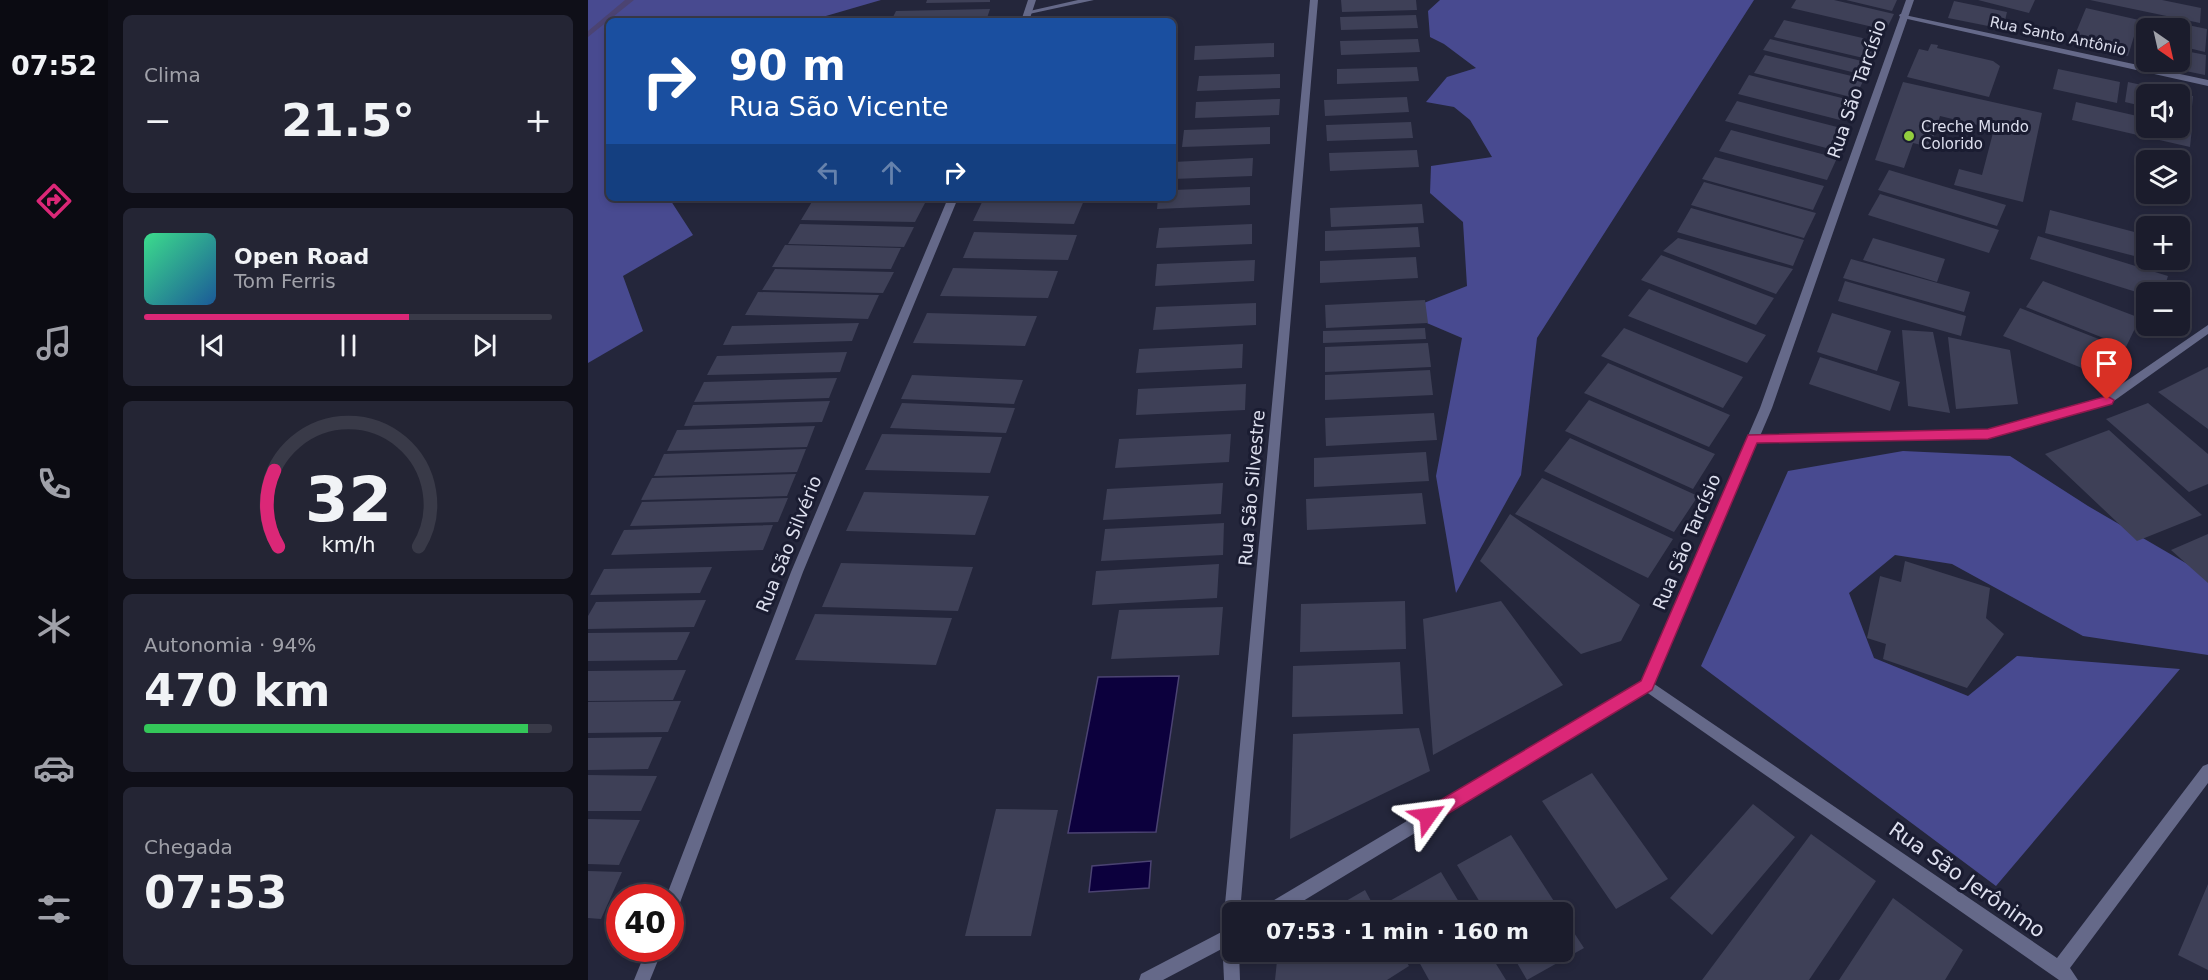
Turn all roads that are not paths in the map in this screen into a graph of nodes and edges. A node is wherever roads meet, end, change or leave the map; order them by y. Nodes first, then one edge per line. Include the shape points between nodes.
1 (1032, 0) edge
2 (1090, 0) edge
3 (1314, 0) edge
4 (1910, 0) edge
5 (1029, 12) junction
6 (1903, 16) junction
7 (1026, 18) edge
8 (2208, 82) edge
9 (952, 201) edge
10 (2208, 329) edge
11 (1753, 438) junction
12 (1647, 685) junction
13 (2208, 771) edge
14 (679, 884) edge
15 (1234, 902) edge
16 (1287, 902) edge
17 (1222, 940) edge
18 (649, 962) edge
19 (1232, 962) edge
20 (2065, 974) edge
21 (642, 980) edge
22 (1147, 980) edge
23 (1232, 980) edge

1 - 5 street
2 - 5 street
3 - 15 street, Rua São Silvestre
4 - 6 street, Rua São Tarcísio
5 - 7 street
6 - 8 street, Rua Santo Antônio
6 - 11 street, Rua São Tarcísio
9 - 14 street, Rua São Silvério via 797,572
10 - 11 street via 2107,400 1988,434
11 - 12 street, Rua São Tarcísio
12 - 16 street
12 - 20 street, Rua São Jerônimo
13 - 20 street, Rua São Jerônimo
17 - 22 street
18 - 21 street
19 - 23 street, Rua São Silvestre

